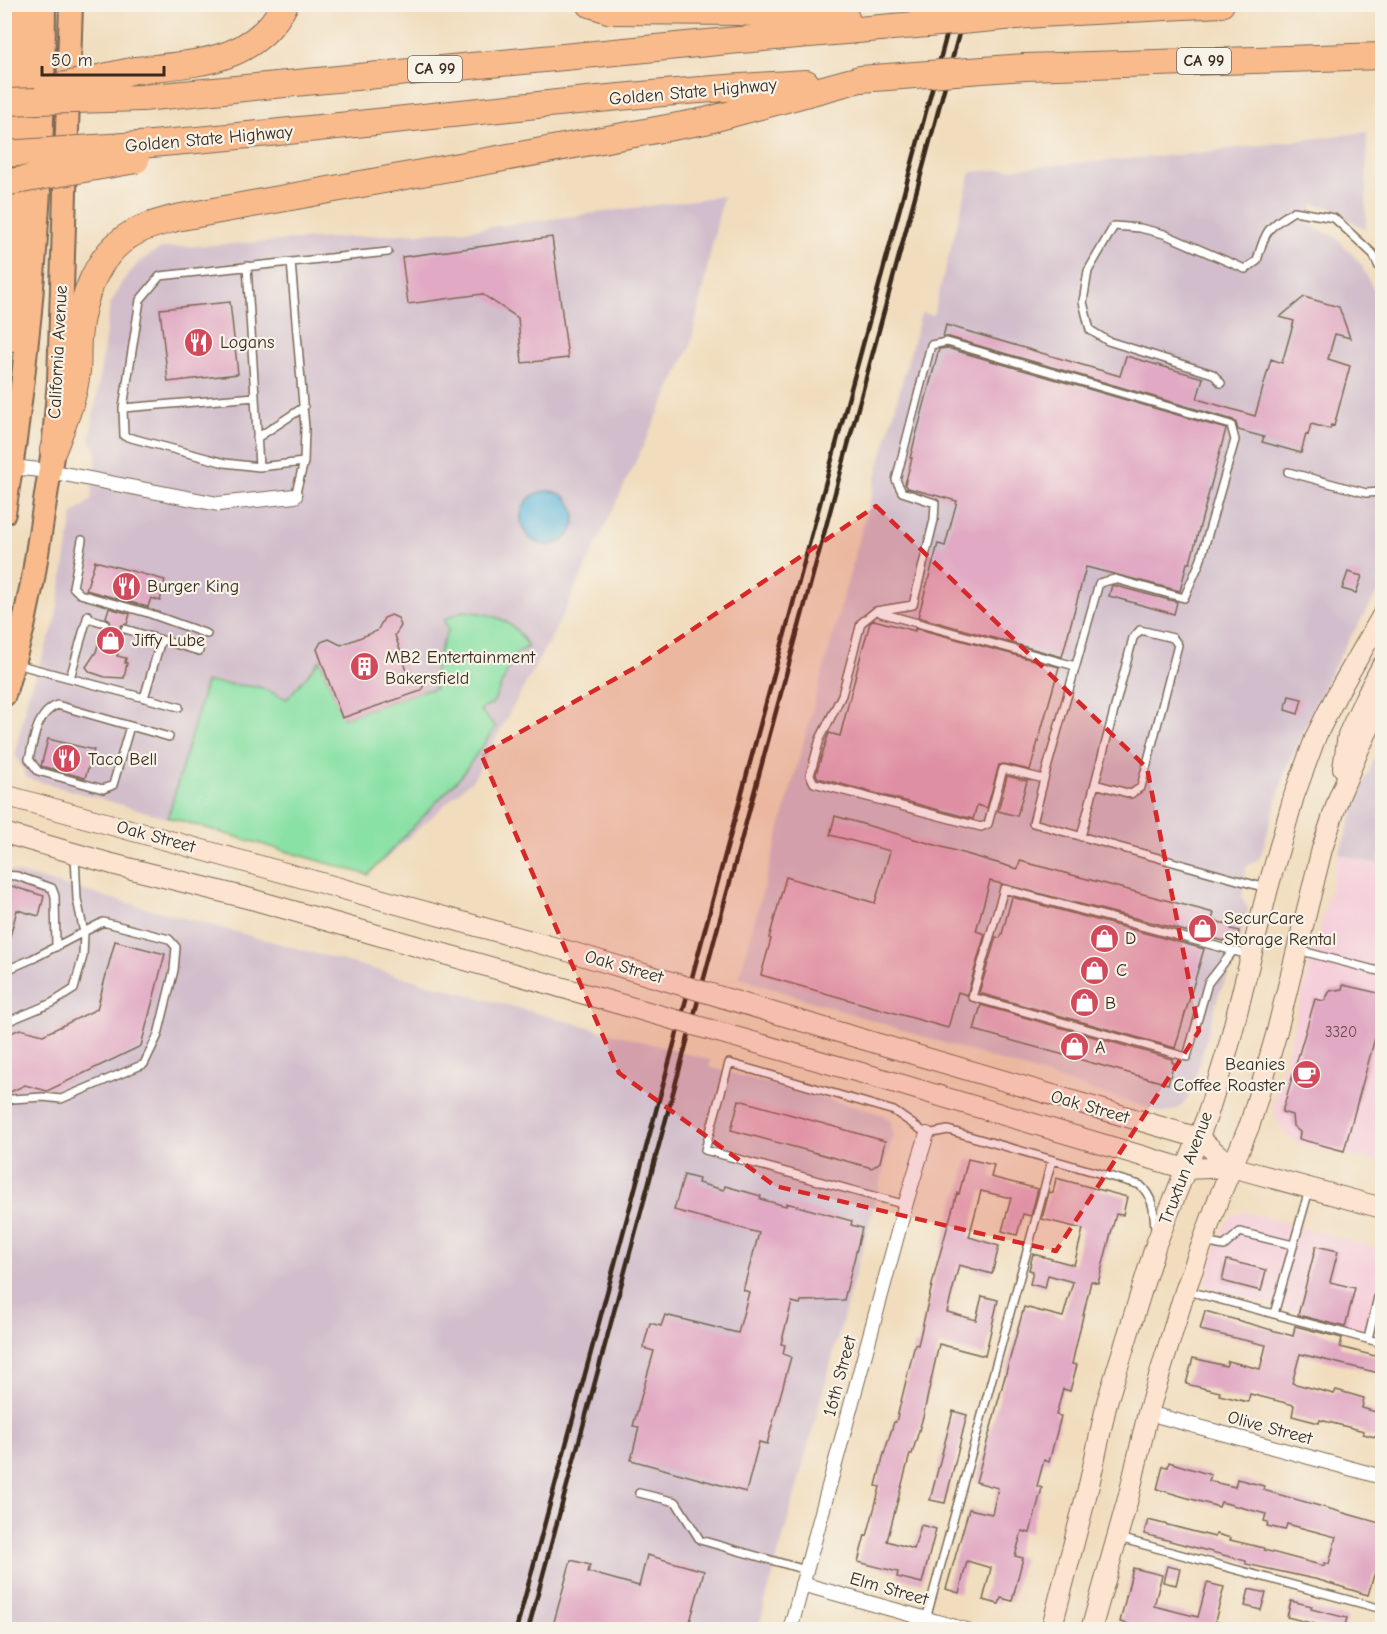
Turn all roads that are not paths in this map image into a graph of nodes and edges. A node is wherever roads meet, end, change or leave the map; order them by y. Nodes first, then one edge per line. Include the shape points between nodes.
1 (25, 4) edge
2 (44, 4) edge
3 (71, 4) edge
4 (285, 4) edge
5 (590, 4) edge
6 (1221, 4) edge
7 (939, 23) junction
8 (1383, 56) edge
9 (860, 80) junction
10 (4, 100) edge
11 (138, 153) junction
12 (4, 154) edge
13 (4, 183) edge
14 (16, 239) junction
15 (388, 252) dead end
16 (291, 262) junction
17 (247, 266) junction
18 (1383, 273) edge
19 (4, 281) edge
20 (1221, 383) dead end
21 (255, 397) junction
22 (20, 407) junction
23 (304, 407) junction
24 (123, 408) junction
25 (257, 438) junction
26 (51, 460) junction
27 (304, 462) junction
28 (8, 467) edge
29 (259, 467) junction
30 (1288, 472) dead end
31 (1383, 492) edge
32 (296, 496) joint
33 (4, 513) edge
34 (82, 540) dead end
35 (876, 611) junction
36 (1383, 616) edge
37 (105, 623) dead end
38 (125, 629) dead end
39 (207, 634) dead end
40 (161, 640) junction
41 (199, 651) dead end
42 (13, 663) junction
43 (1076, 666) junction
44 (1383, 666) edge
45 (70, 678) junction
46 (4, 695) edge
47 (144, 698) junction
48 (1383, 701) edge
49 (179, 708) dead end
50 (130, 726) junction
51 (169, 737) dead end
52 (1044, 778) junction
53 (1095, 784) junction
54 (4, 795) edge
55 (1339, 797) junction
56 (4, 833) edge
57 (1081, 837) junction
58 (75, 853) junction
59 (4, 875) edge
60 (1268, 888) junction
61 (84, 933) junction
62 (56, 947) junction
63 (1297, 950) junction
64 (1242, 954) junction
65 (4, 971) edge
66 (1383, 972) edge
67 (4, 1023) edge
68 (4, 1103) edge
69 (927, 1134) junction
70 (1199, 1138) junction
71 (1052, 1160) junction
72 (1232, 1167) junction
73 (1186, 1169) junction
74 (1310, 1188) junction
75 (906, 1205) junction
76 (1383, 1208) edge
77 (1202, 1242) junction
78 (1156, 1244) junction
79 (1293, 1245) junction
80 (1383, 1280) edge
81 (1185, 1290) junction
82 (1274, 1314) junction
83 (1368, 1339) junction
84 (1383, 1343) edge
85 (1148, 1413) junction
86 (1383, 1477) edge
87 (639, 1493) dead end
88 (1116, 1537) junction
89 (804, 1577) junction
90 (1383, 1609) edge
91 (924, 1624) edge
92 (790, 1629) edge
93 (966, 1629) edge
94 (1051, 1629) edge
95 (1091, 1629) edge

1 - 14 highway
2 - 22 main road, California Avenue via 38,224
3 - 26 main road, California Avenue via 60,346
4 - 10 highway, bridge via 270,27 251,44 212,61 136,70
5 - 7 highway via 611,11 736,12
6 - 7 highway, CA 99, bridge
7 - 10 highway, CA 99, bridge via 142,98
8 - 9 highway, Golden State Highway / CA 99, bridge via 1025,68
9 - 11 highway, Golden State Highway / CA 99 via 715,88 244,137
9 - 26 highway via 705,121 176,218 135,232 113,249 89,288 81,314 72,401
11 - 12 highway, Golden State Highway, bridge
11 - 13 highway, bridge
14 - 19 highway
14 - 22 main road via 12,366
15 - 16 lane
16 - 17 lane
16 - 23 lane
17 - 21 lane
17 - 24 lane via 160,276 140,300
18 - 20 lane via 1373,254 1334,218 1294,211 1273,224 1257,261 1245,269 1164,234 1114,226 1088,272 1083,302 1090,330 1108,341 1213,374
21 - 24 lane
21 - 25 lane
22 - 28 main road, California Avenue
23 - 25 lane
23 - 27 lane
24 - 29 lane via 124,436 225,463
25 - 29 lane
26 - 28 street
26 - 32 street via 218,504
26 - 42 main road, California Avenue via 33,579
27 - 29 lane
27 - 32 lane
28 - 33 main road, California Avenue
30 - 31 lane via 1366,493
34 - 39 lane via 74,576 74,587 80,594
35 - 43 lane
35 - 43 lane via 913,605 934,520 935,503 902,492 896,480 931,345 946,342 1231,425 1235,440 1200,562 1184,598 1115,579 1099,583
35 - 52 lane via 861,622 842,695 820,739 810,775 814,783 981,826 988,824 1003,769
36 - 60 main road, Truxtun Avenue via 1316,736
37 - 45 lane via 87,617
38 - 40 lane
40 - 41 lane
40 - 47 lane
42 - 45 lane
42 - 46 main road, California Avenue
43 - 52 lane
44 - 55 main road via 1348,735
45 - 47 lane
47 - 49 lane
48 - 55 main road
50 - 50 lane via 57,705 41,717 29,759 38,771 108,788 113,784
50 - 51 lane
52 - 57 lane via 1033,823
53 - 53 lane via 1133,638 1140,630 1173,638 1178,645 1142,787 1131,794
53 - 57 lane
54 - 70 main road, Oak Street, bridge via 571,952
55 - 63 main road
56 - 58 main road, Oak Street
57 - 60 lane
58 - 61 lane via 77,899
58 - 73 main road, Oak Street, bridge via 250,898
59 - 62 lane via 52,888
60 - 64 main road, Truxtun Avenue
61 - 62 lane
61 - 67 lane via 74,990
61 - 68 lane via 103,922 169,939 176,947 158,1035 144,1064 61,1099 12,1099
62 - 65 lane
63 - 66 lane
63 - 72 main road via 1250,1124
64 - 64 lane via 1004,889 972,997 1187,1057 1208,983
64 - 70 main road, Truxtun Avenue via 1229,1045
69 - 71 lane via 948,1130
69 - 75 street, 16th Street
69 - 75 lane via 894,1111 729,1063 705,1150
70 - 72 main road, Oak Street
70 - 73 main road, Truxtun Avenue
71 - 78 lane via 1140,1185 1153,1202
71 - 91 lane
72 - 73 main road, Oak Street
72 - 74 main road, Oak Street
72 - 77 main road
73 - 78 main road, Truxtun Avenue
74 - 76 main road, Oak Street
74 - 79 lane
75 - 89 street, 16th Street
77 - 79 lane via 1224,1246 1240,1232
77 - 81 main road
78 - 94 main road, Truxtun Avenue via 1107,1402
79 - 82 lane
80 - 83 lane
81 - 82 lane
81 - 85 main road
82 - 83 lane
83 - 84 lane
85 - 86 street, Olive Street
85 - 88 main road
87 - 89 lane via 676,1502 700,1540
88 - 90 lane
88 - 95 main road
89 - 91 street, Elm Street
89 - 92 street, 16th Street
91 - 93 street, Elm Street

